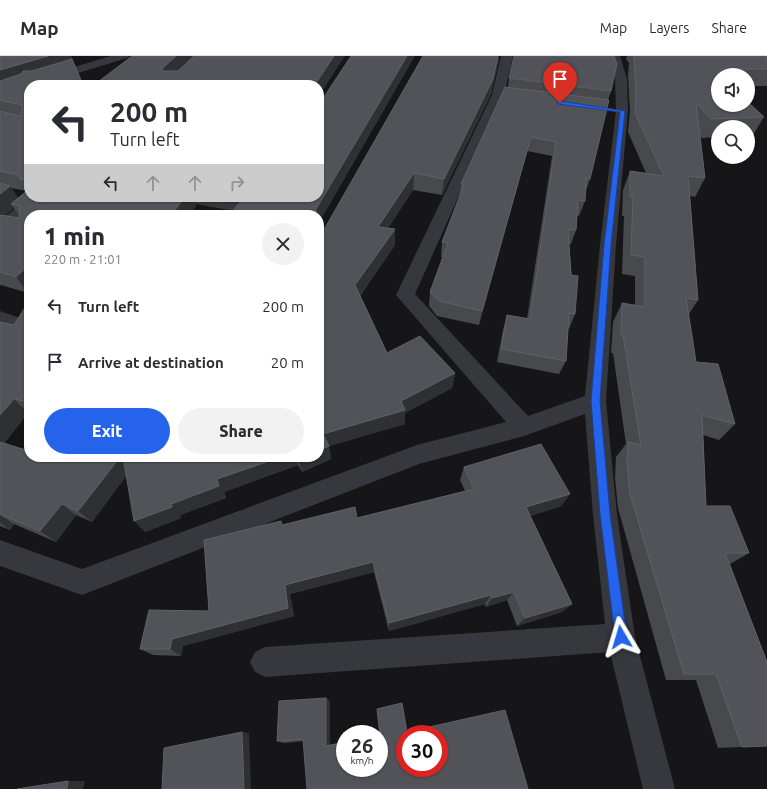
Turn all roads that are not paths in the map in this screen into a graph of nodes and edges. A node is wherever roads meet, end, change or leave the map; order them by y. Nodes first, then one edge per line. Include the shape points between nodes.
1 (124, 56) edge
2 (506, 56) edge
3 (614, 56) edge
4 (44, 80) edge
5 (24, 86) edge
6 (0, 93) edge
7 (27, 202) edge
8 (216, 202) edge
9 (247, 207) edge
10 (4, 226) edge
11 (24, 228) edge
12 (0, 318) edge
13 (24, 326) edge
14 (595, 401) junction
15 (524, 427) junction
16 (0, 553) edge
17 (621, 637) junction
18 (265, 662) dead end
19 (659, 789) edge

1 - 4 street
2 - 15 street via 506,96 404,295
3 - 14 street via 621,79 615,110 608,245
5 - 6 street
7 - 10 street
8 - 9 street
10 - 11 street
12 - 13 street
14 - 15 street
14 - 17 street via 605,514
15 - 16 street via 416,455 82,582
17 - 18 street
17 - 19 street

